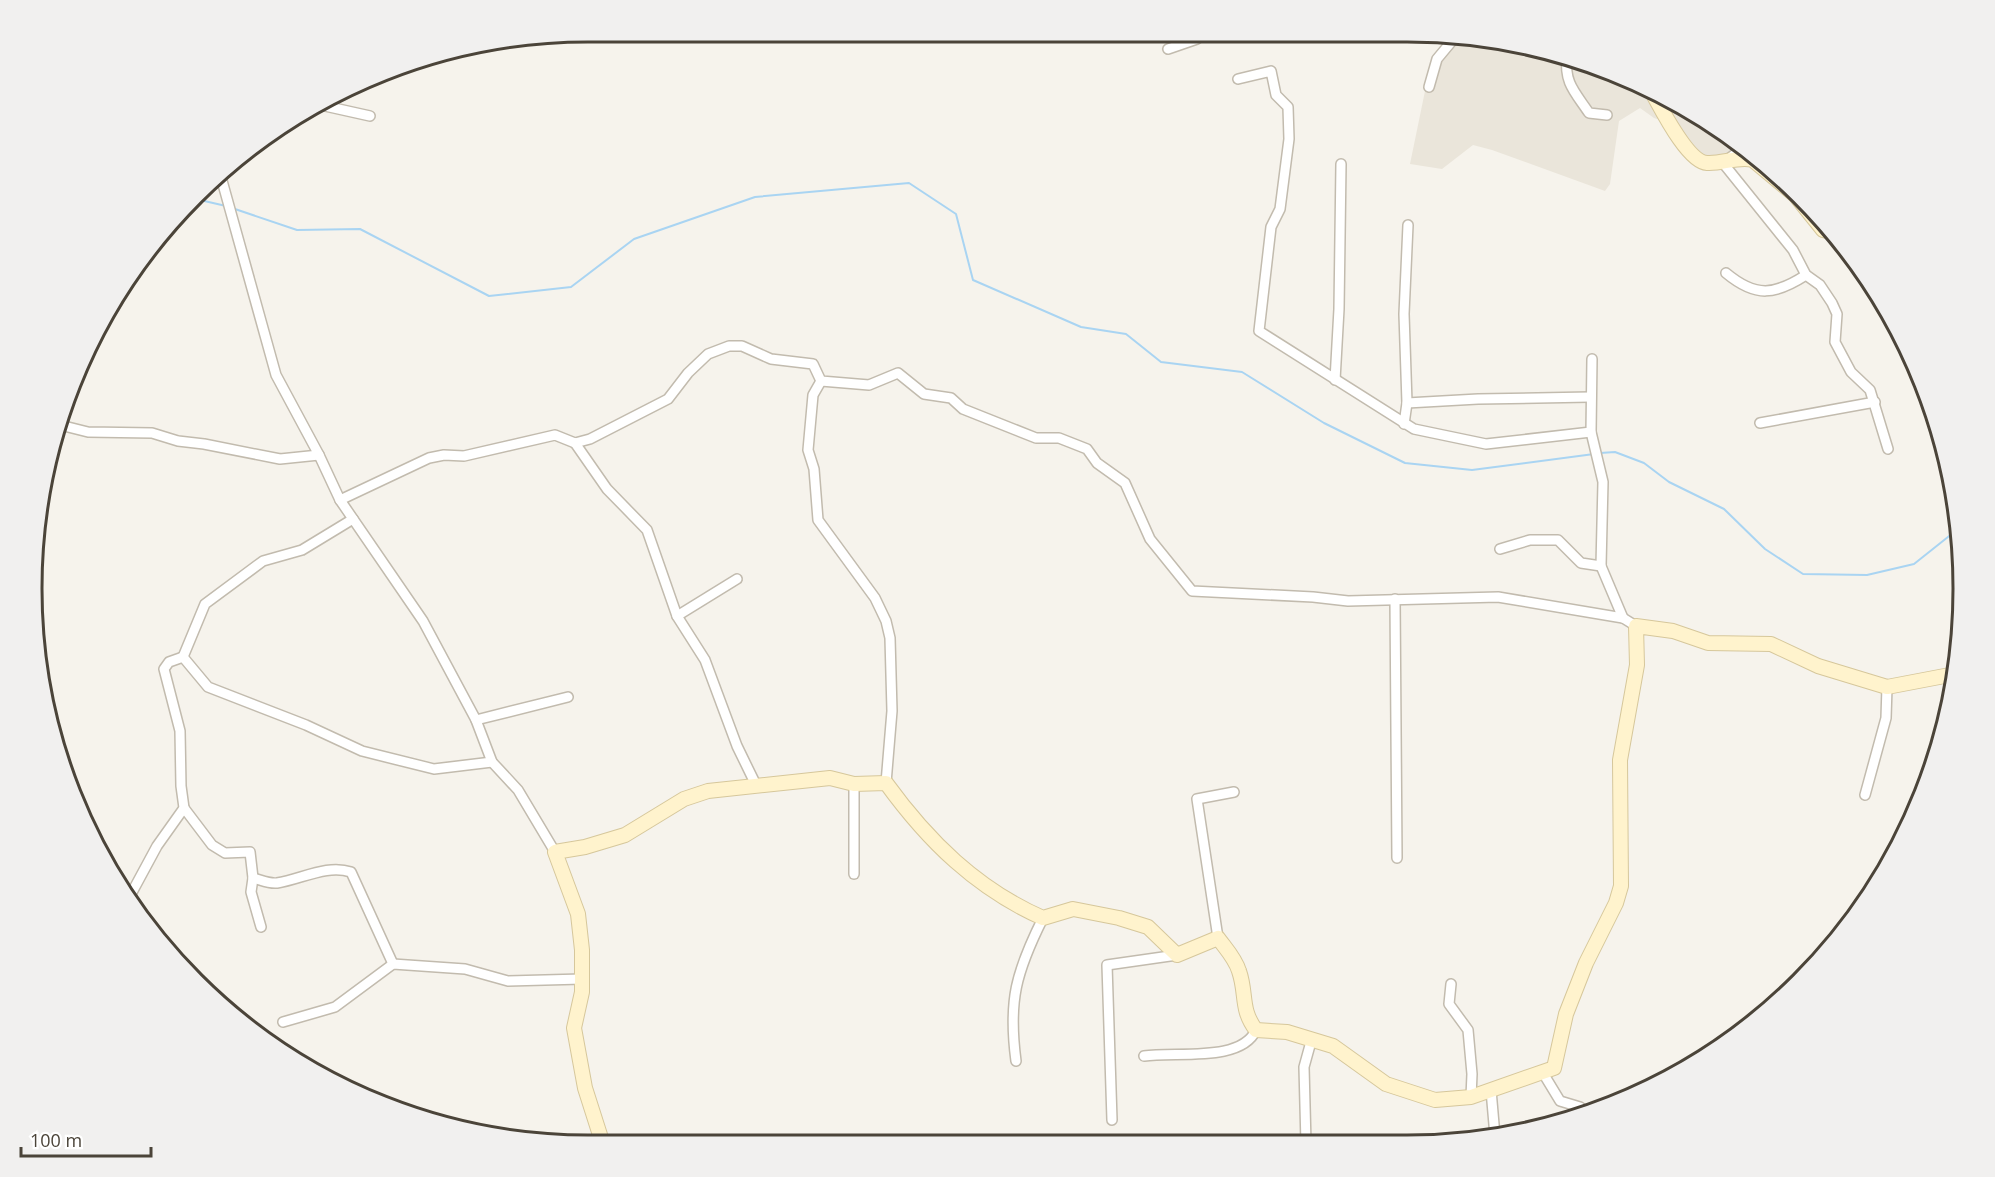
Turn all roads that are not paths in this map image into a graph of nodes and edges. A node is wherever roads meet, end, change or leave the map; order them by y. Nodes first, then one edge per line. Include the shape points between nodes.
1 (1188, 42) edge
2 (1450, 44) edge
3 (1168, 49) dead end
4 (1566, 66) edge
5 (1238, 79) dead end
6 (1429, 87) dead end
7 (1659, 104) edge
8 (330, 107) edge
9 (1607, 115) dead end
10 (370, 116) dead end
11 (1736, 153) edge
12 (1745, 160) edge
13 (1723, 163) junction
14 (1341, 164) dead end
15 (223, 183) edge
16 (1408, 225) dead end
17 (1726, 273) dead end
18 (1806, 275) junction
19 (1592, 359) dead end
20 (1335, 380) junction
21 (821, 381) junction
22 (1590, 397) junction
23 (1875, 402) junction
24 (1407, 403) junction
25 (1760, 423) dead end
26 (1404, 424) junction
27 (67, 427) edge
28 (1591, 432) junction
29 (575, 443) junction
30 (1888, 449) dead end
31 (319, 455) junction
32 (339, 500) junction
33 (353, 519) junction
34 (1500, 549) dead end
35 (1600, 566) junction
36 (737, 579) dead end
37 (1395, 599) junction
38 (677, 616) junction
39 (1623, 618) junction
40 (1636, 626) junction
41 (183, 657) junction
42 (1945, 676) edge
43 (1887, 687) junction
44 (568, 697) dead end
45 (476, 720) junction
46 (492, 762) junction
47 (886, 783) junction
48 (854, 784) junction
49 (756, 785) junction
50 (1234, 792) dead end
51 (1865, 795) dead end
52 (184, 808) junction
53 (555, 852) junction
54 (1397, 858) dead end
55 (854, 874) dead end
56 (253, 878) junction
57 (133, 890) edge
58 (1043, 918) junction
59 (261, 927) dead end
60 (1218, 938) junction
61 (1177, 955) junction
62 (393, 964) junction
63 (582, 979) junction
64 (1451, 984) dead end
65 (284, 1022) dead end
66 (1256, 1030) junction
67 (1312, 1038) junction
68 (1144, 1056) dead end
69 (1016, 1062) dead end
70 (1543, 1073) junction
71 (1491, 1090) junction
72 (1471, 1097) junction
73 (1576, 1108) edge
74 (1112, 1120) dead end
75 (1494, 1127) edge
76 (600, 1135) edge
77 (1306, 1135) edge

1 - 3 street
2 - 6 street via 1437,59
4 - 9 street via 1568,83 1589,113
5 - 20 street via 1271,71 1276,95 1288,108 1285,174 1280,209 1271,227 1259,331
7 - 13 street via 1696,158 1703,163
8 - 10 street
11 - 13 street
12 - 13 street
13 - 18 street via 1793,250
14 - 20 street
15 - 31 street via 276,375
16 - 24 street via 1404,315
17 - 18 street via 1764,293 1787,287
18 - 23 street via 1820,285 1832,303 1837,314 1835,342 1851,372
19 - 22 street
20 - 26 street
21 - 29 street via 813,364 729,346 708,354 668,399
21 - 37 street via 869,385 898,373 924,394 951,398 963,409 1036,438 1059,438 1087,449 1097,463 1125,483 1150,539 1191,591 1348,602
21 - 47 street via 813,395 808,450 814,469 818,520 875,598 890,638 892,711
22 - 24 street
22 - 28 street
23 - 25 street
23 - 30 street
24 - 26 street
26 - 28 street via 1486,444
27 - 31 street via 88,432 152,433 280,459
28 - 35 street via 1603,482
29 - 32 street via 555,435 464,456 429,458
29 - 38 street via 608,489 647,530
31 - 32 street
32 - 33 street
33 - 41 street via 302,550 263,561 205,604
33 - 45 street via 406,592
34 - 35 street via 1530,540 1558,540 1581,563
35 - 39 street
36 - 38 street
37 - 39 street via 1498,597
37 - 54 street
38 - 49 street via 705,660
39 - 40 street
40 - 43 street via 1673,631 1708,643 1771,645 1818,666
40 - 70 street via 1636,665 1620,760 1620,894 1566,1014 1556,1065
41 - 46 street via 208,687 362,751 434,769
41 - 52 street via 169,662 164,669 180,731
42 - 43 street
43 - 51 street via 1886,718
44 - 45 street
45 - 46 street
46 - 53 street via 518,790
47 - 48 street
47 - 58 street via 912,819 972,875 1007,902
48 - 49 street via 830,777
48 - 55 street
49 - 53 street via 698,793 625,835
50 - 60 street via 1197,799
52 - 56 street via 212,845 225,853 250,852
52 - 57 street
53 - 63 street via 578,914
56 - 59 street via 251,892
56 - 62 street via 273,883 328,870 351,872
58 - 61 street via 1073,909 1119,918 1148,927
58 - 69 street via 1024,956 1013,997
60 - 61 street
60 - 66 street via 1235,960 1246,1017
61 - 74 street via 1107,965
62 - 63 street via 465,969 508,981
62 - 65 street via 335,1007
63 - 76 street via 581,1006 574,1028 585,1088
64 - 72 street via 1449,1004 1468,1030
66 - 67 street
66 - 68 street via 1247,1044 1216,1053
67 - 72 street via 1340,1050 1386,1084 1435,1100
67 - 77 street via 1304,1068
70 - 71 street
70 - 73 street via 1560,1101
71 - 72 street
71 - 75 street

